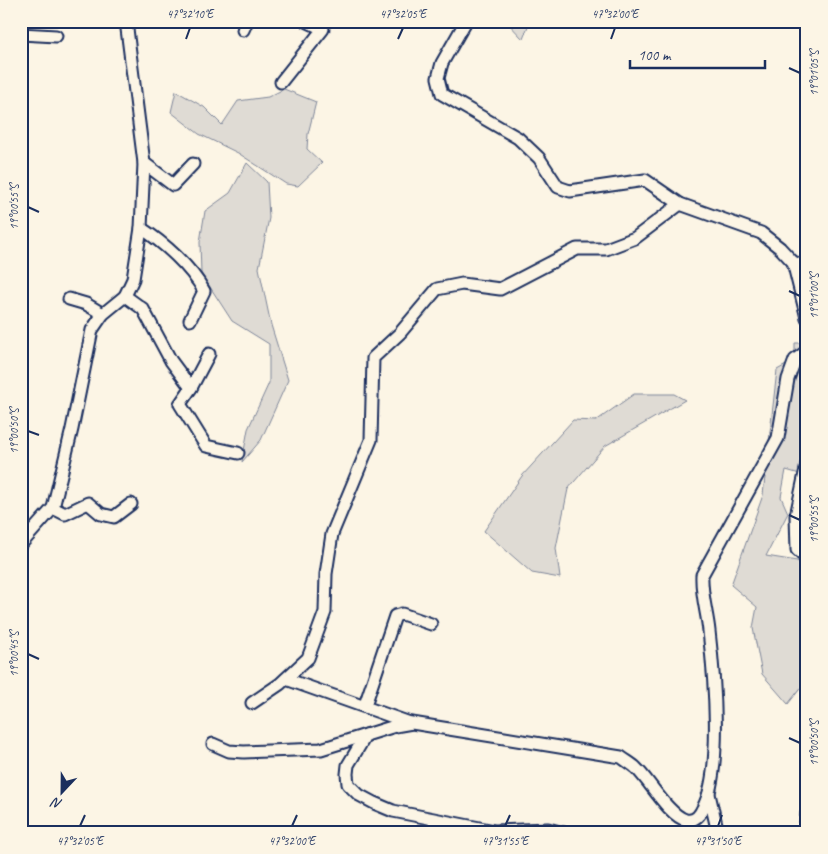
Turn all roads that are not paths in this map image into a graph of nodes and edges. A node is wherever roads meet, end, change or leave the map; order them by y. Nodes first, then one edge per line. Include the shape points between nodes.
1 (126, 21) edge
2 (306, 21) edge
3 (466, 21) edge
4 (21, 34) edge
5 (56, 36) dead end
6 (281, 82) dead end
7 (144, 163) junction
8 (193, 164) dead end
9 (680, 204) junction
10 (141, 228) junction
11 (793, 262) junction
12 (807, 268) edge
13 (125, 296) junction
14 (69, 299) dead end
15 (102, 314) junction
16 (807, 318) edge
17 (190, 320) dead end
18 (807, 351) edge
19 (209, 354) dead end
20 (191, 388) junction
21 (238, 453) dead end
22 (807, 464) edge
23 (131, 504) dead end
24 (53, 508) junction
25 (21, 544) edge
26 (807, 559) edge
27 (431, 624) dead end
28 (286, 678) junction
29 (252, 703) dead end
30 (365, 705) junction
31 (412, 723) junction
32 (366, 735) junction
33 (213, 744) dead end
34 (709, 793) junction
35 (807, 813) edge
36 (564, 833) edge
37 (718, 833) edge
38 (805, 833) edge

1 - 7 street
2 - 6 street via 323,28
3 - 9 street via 442,63 438,78 442,94 518,138 539,158 558,187 570,191 644,180
4 - 5 street
7 - 8 street via 173,185
7 - 10 street
9 - 11 street via 761,233
9 - 28 street via 635,238 606,249 577,249 500,289 462,284 438,289 400,333 373,358 371,440 332,534 325,612 308,658
10 - 13 street via 133,279
10 - 17 street via 196,277 204,291
11 - 12 street
11 - 16 street
13 - 15 street
13 - 20 street via 143,309 171,361
14 - 15 street
15 - 24 street via 92,330
18 - 34 street via 795,360 788,379 778,438 702,575 715,722
19 - 20 street
20 - 21 street via 180,404 206,446
22 - 26 street via 796,516 797,550
23 - 24 street via 114,517 101,514 88,503 65,514
24 - 25 street
27 - 30 street via 402,614 396,616
28 - 29 street
28 - 30 street
30 - 31 street
31 - 32 street
31 - 34 street via 621,757 636,767 673,810 686,820 694,820 700,815
32 - 33 street via 321,749 244,752 229,751
32 - 36 street via 348,766 348,784 374,803 393,812 495,831 548,829
34 - 37 street
35 - 38 street

